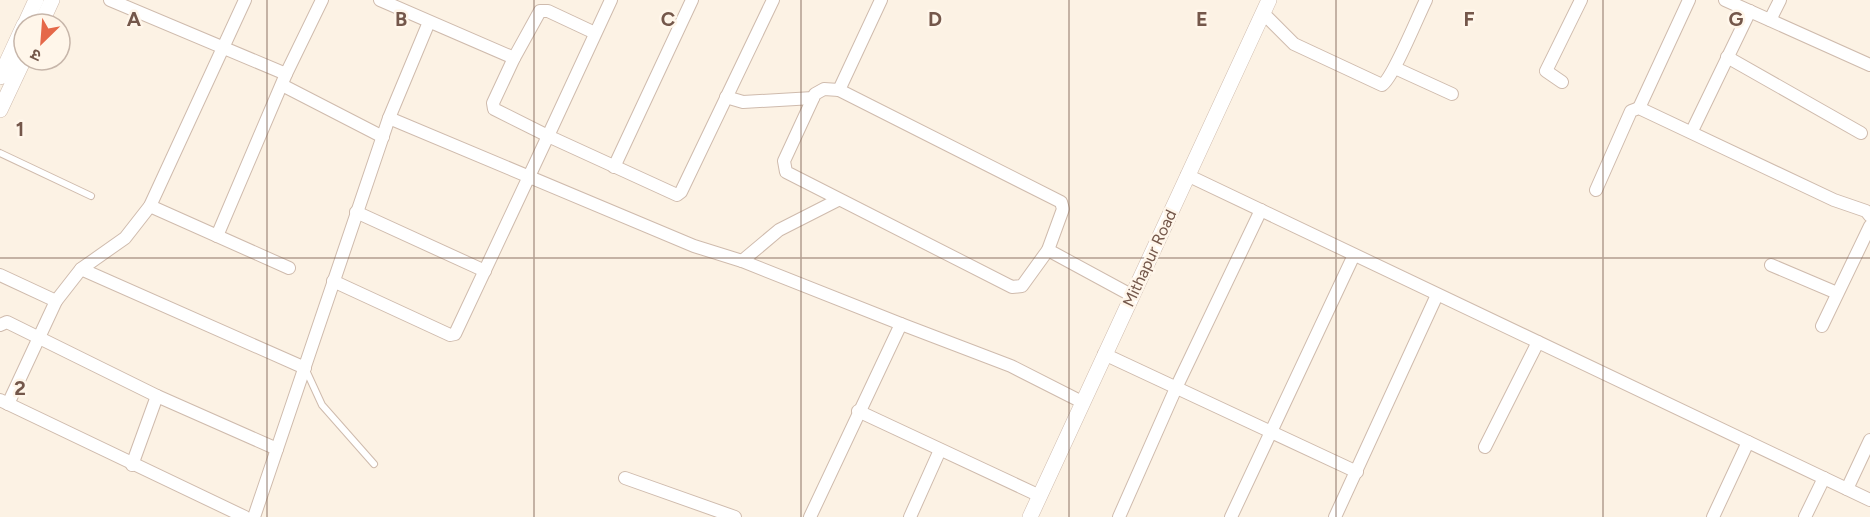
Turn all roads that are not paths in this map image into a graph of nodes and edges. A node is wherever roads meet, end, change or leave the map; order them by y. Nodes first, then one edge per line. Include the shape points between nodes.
1 (110, 0) edge
2 (245, 0) edge
3 (322, 0) edge
4 (380, 0) edge
5 (611, 0) edge
6 (692, 0) edge
7 (773, 0) edge
8 (881, 0) edge
9 (1426, 0) edge
10 (1581, 0) edge
11 (1689, 0) edge
12 (1725, 0) edge
13 (1780, 0) edge
14 (1267, 7) edge
15 (1750, 11) junction
16 (1770, 20) junction
17 (429, 22) junction
18 (595, 33) junction
19 (224, 48) junction
20 (12, 50) edge
21 (1727, 57) junction
22 (514, 58) junction
23 (1870, 65) edge
24 (1395, 68) junction
25 (18, 72) edge
26 (0, 76) edge
27 (284, 79) junction
28 (1562, 82) dead end
29 (839, 90) junction
30 (1452, 94) dead end
31 (726, 97) junction
32 (813, 98) junction
33 (1639, 108) junction
34 (0, 110) edge
35 (389, 118) junction
36 (1692, 131) junction
37 (1861, 133) dead end
38 (548, 136) junction
39 (383, 137) junction
40 (0, 153) edge
41 (614, 167) junction
42 (530, 175) junction
43 (1187, 175) junction
44 (1596, 190) dead end
45 (91, 196) dead end
46 (838, 200) junction
47 (150, 206) junction
48 (1261, 210) junction
49 (356, 212) junction
50 (1870, 216) edge
51 (1870, 226) edge
52 (217, 236) junction
53 (1047, 250) junction
54 (1354, 255) junction
55 (742, 261) junction
56 (1771, 265) dead end
57 (81, 268) junction
58 (289, 268) dead end
59 (485, 271) junction
60 (0, 275) edge
61 (333, 281) junction
62 (1837, 293) junction
63 (1437, 294) junction
64 (1131, 295) junction
65 (56, 302) junction
66 (901, 324) junction
67 (0, 325) edge
68 (1822, 326) dead end
69 (38, 337) junction
70 (1538, 342) junction
71 (1104, 354) junction
72 (305, 368) junction
73 (1176, 388) junction
74 (157, 396) junction
75 (4, 402) edge
76 (1082, 402) junction
77 (858, 411) junction
78 (1270, 432) junction
79 (1870, 440) edge
80 (1748, 442) junction
81 (1485, 447) dead end
82 (277, 449) junction
83 (939, 450) junction
84 (374, 464) dead end
85 (132, 465) junction
86 (1356, 472) junction
87 (625, 478) dead end
88 (1824, 478) junction
89 (1847, 489) junction
90 (1040, 496) junction
91 (1870, 500) edge
92 (1034, 516) edge
93 (245, 517) edge
94 (254, 517) edge
95 (735, 517) edge
96 (810, 517) edge
97 (910, 517) edge
98 (1119, 517) edge
99 (1231, 517) edge
100 (1335, 517) edge
101 (1713, 517) edge
102 (1805, 517) edge

1 - 19 street
2 - 19 street
3 - 27 street
4 - 17 street
5 - 18 street
6 - 41 street
7 - 31 street
8 - 29 street
9 - 24 street
10 - 28 street via 1546,71
11 - 33 street
12 - 15 street
13 - 16 street
14 - 24 street via 1294,44 1378,84 1386,82
14 - 43 street, Mithapur Road
15 - 16 street
15 - 21 street
16 - 23 street
17 - 22 street
17 - 35 street
18 - 22 street via 540,11
18 - 38 street
19 - 27 street
19 - 47 street
20 - 26 street
21 - 36 street
21 - 37 street
22 - 38 street via 493,103 494,109
24 - 30 street
25 - 34 street
27 - 39 street
27 - 52 street
29 - 32 street via 819,90
29 - 53 street via 1060,202 1063,209
31 - 32 street via 743,102
31 - 41 street via 679,195
32 - 46 street via 783,167 795,178
33 - 36 street
33 - 44 street via 1631,111
35 - 39 street
35 - 42 street
36 - 50 street
38 - 41 street
38 - 42 street
39 - 49 street
40 - 45 lane
42 - 55 street via 693,246
42 - 59 street
43 - 48 street
43 - 64 street, Mithapur Road
46 - 53 street via 1018,288
46 - 55 street via 779,230
47 - 52 street
47 - 57 street via 125,238
48 - 54 street
48 - 73 street
49 - 59 street
49 - 61 street
51 - 62 street
52 - 58 street
53 - 64 street
54 - 63 street
54 - 78 street
55 - 66 street
56 - 62 street
57 - 65 street
57 - 72 street
59 - 61 street via 458,331 450,335
60 - 65 street
61 - 72 street
62 - 68 street
63 - 70 street
63 - 86 street
64 - 71 street, Mithapur Road
65 - 69 street
66 - 76 street via 1011,366
66 - 77 street
67 - 69 street via 7,322
69 - 74 street
69 - 75 street
70 - 80 street
70 - 81 street
71 - 73 street
71 - 76 street, Mithapur Road
72 - 82 street
72 - 84 lane via 322,405
73 - 78 street
73 - 98 street
74 - 82 street
74 - 85 street
75 - 85 street
76 - 90 street, Mithapur Road
77 - 83 street
77 - 96 street
78 - 86 street
78 - 99 street
79 - 89 street
80 - 88 street
80 - 101 street
82 - 94 street
83 - 90 street
83 - 97 street
85 - 93 street
86 - 100 street
87 - 95 street
88 - 89 street
88 - 102 street
89 - 91 street
90 - 92 street, Mithapur Road

